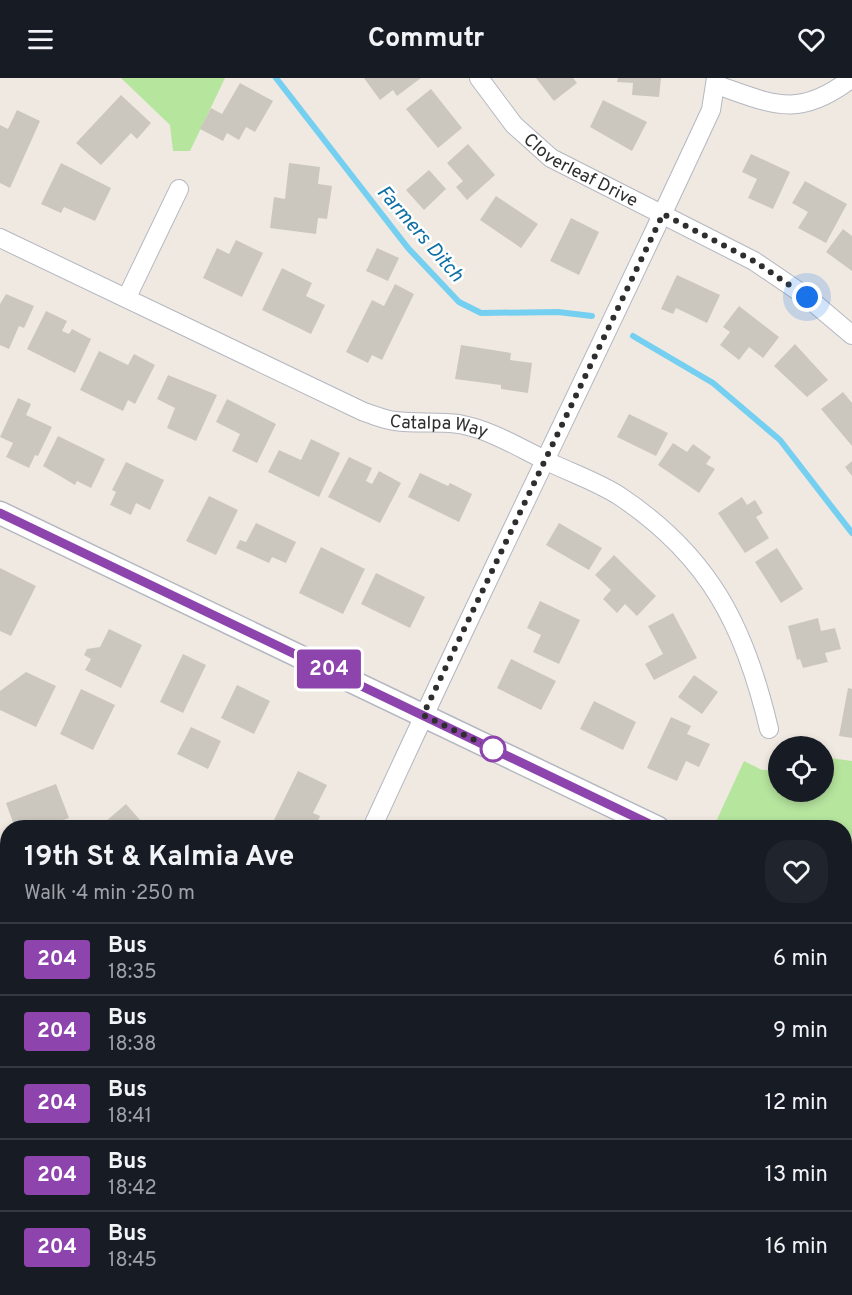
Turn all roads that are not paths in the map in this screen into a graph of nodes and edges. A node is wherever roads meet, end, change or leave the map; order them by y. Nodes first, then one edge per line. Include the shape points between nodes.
1 (479, 78) edge
2 (852, 78) edge
3 (716, 81) edge
4 (179, 189) dead end
5 (663, 214) junction
6 (0, 238) edge
7 (128, 297) junction
8 (852, 335) edge
9 (545, 460) junction
10 (0, 513) edge
11 (423, 715) junction
12 (769, 729) dead end
13 (376, 820) edge
14 (641, 820) edge

1 - 5 street, Cloverleaf Drive via 514,125 551,158
2 - 3 street via 829,96 805,104 771,104
3 - 5 street via 711,110
4 - 7 street
5 - 8 street, Cloverleaf Drive via 754,261 807,297
5 - 9 street
6 - 7 street, Catalpa Way
7 - 9 street, Catalpa Way via 364,412 394,421 459,424 489,433
9 - 11 street
9 - 12 street, Catalpa Way via 619,496 657,524 691,557 719,595 742,637
10 - 11 street
11 - 13 street
11 - 14 street

